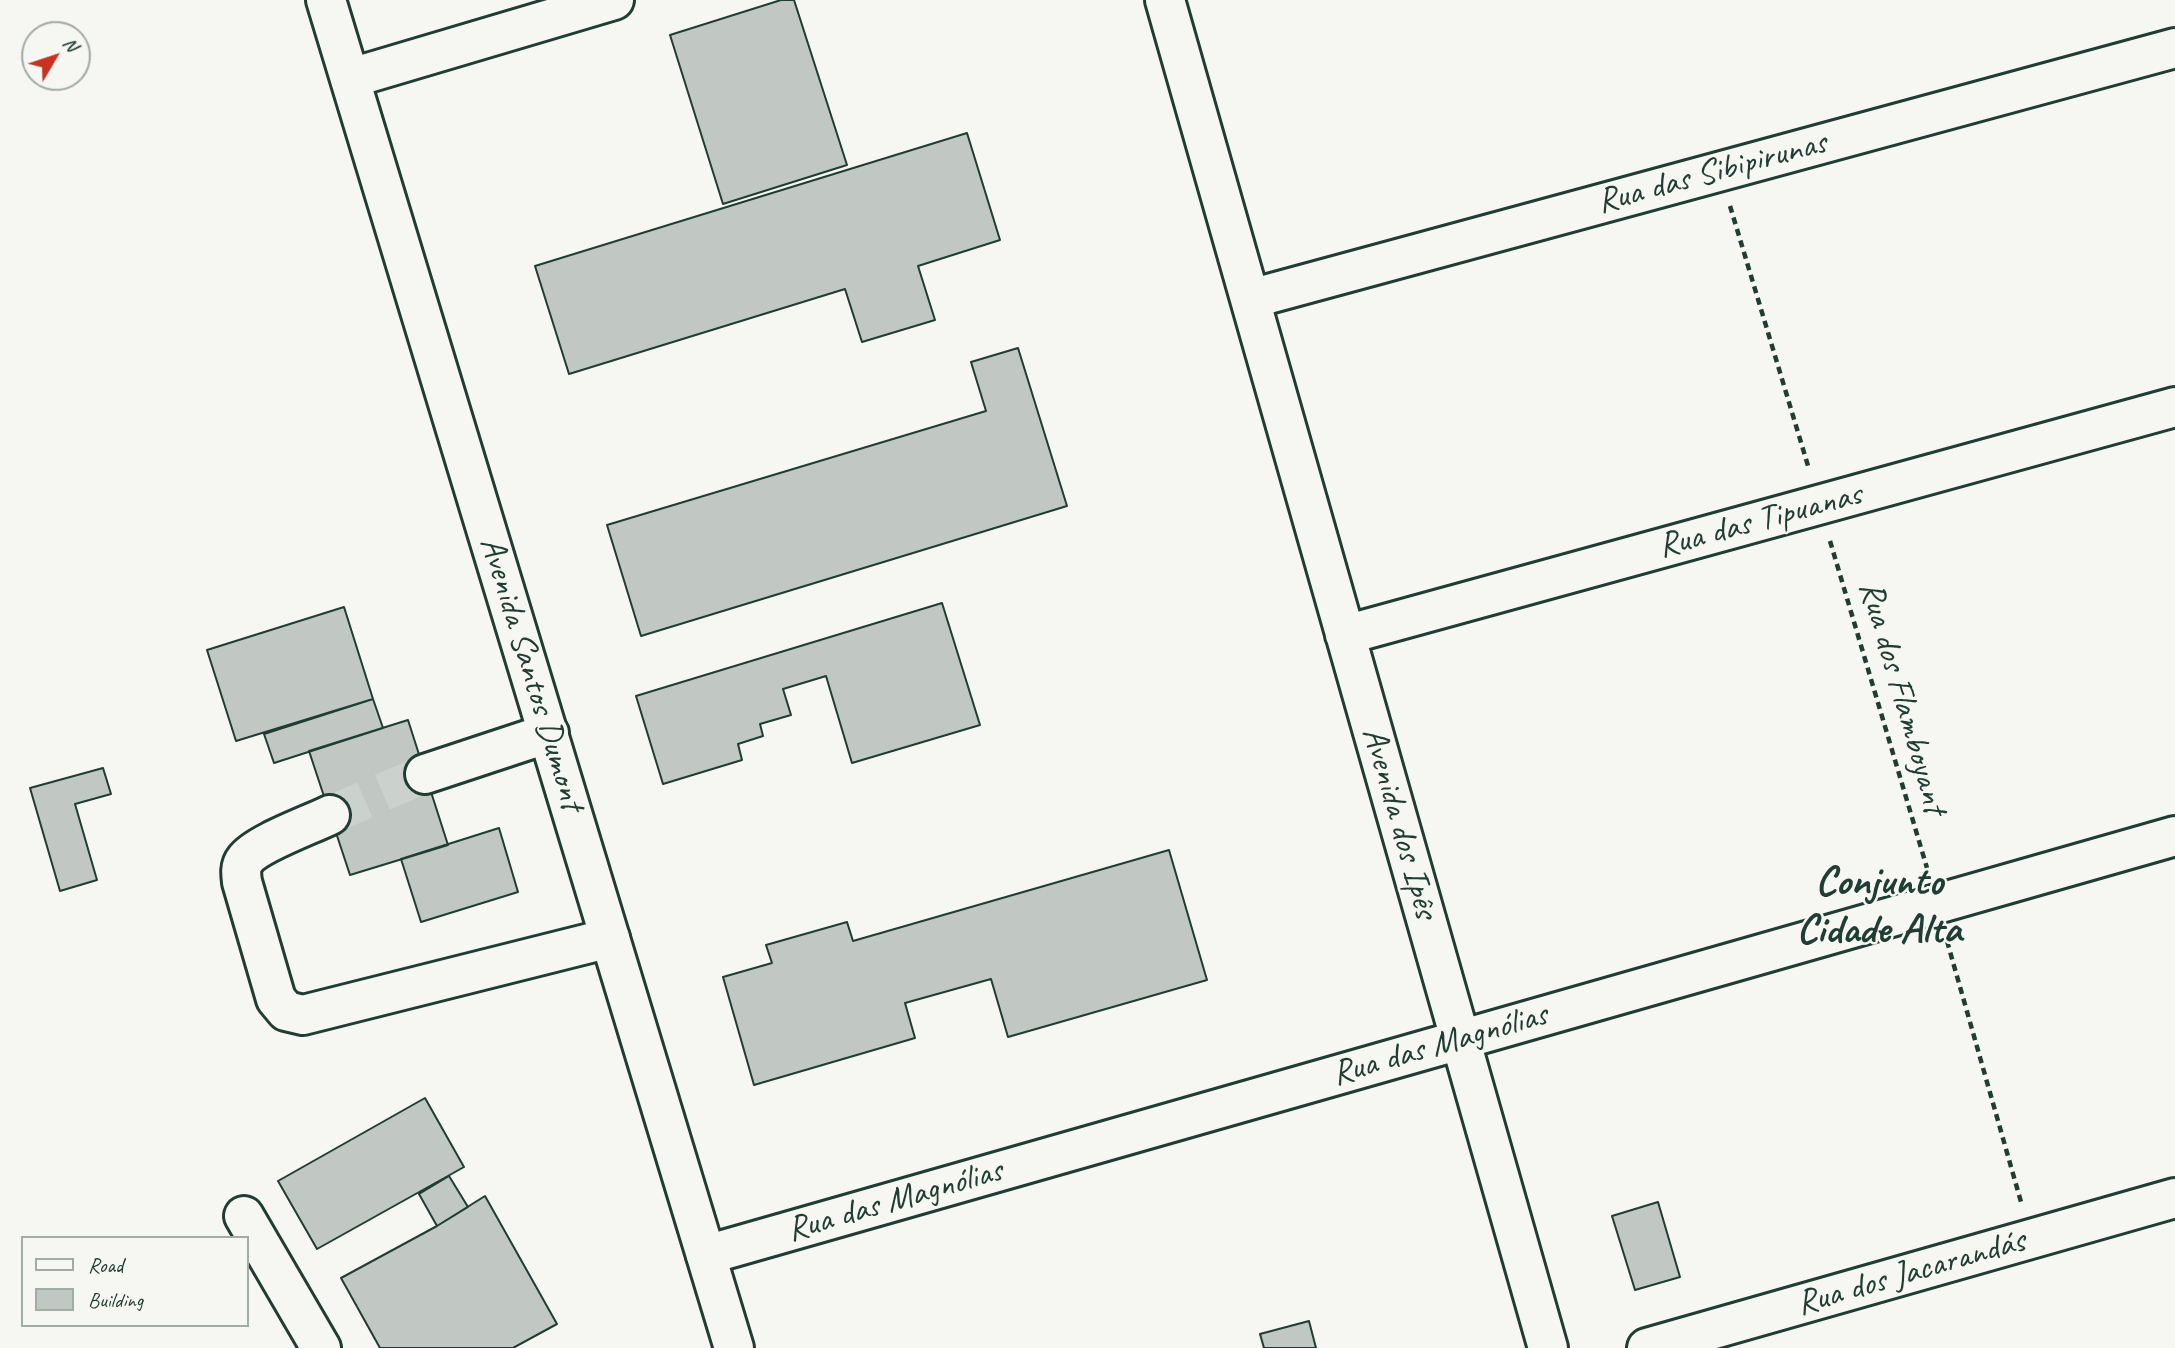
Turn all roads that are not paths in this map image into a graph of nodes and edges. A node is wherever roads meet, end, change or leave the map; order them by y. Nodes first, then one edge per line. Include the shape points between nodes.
1 (327, 0) edge
2 (614, 0) edge
3 (1165, 0) edge
4 (2175, 48) edge
5 (351, 78) junction
6 (1250, 299) junction
7 (2175, 407) edge
8 (1345, 635) junction
9 (549, 733) junction
10 (425, 774) tunnel mouth
11 (330, 815) tunnel mouth
12 (2175, 836) edge
13 (610, 937) junction
14 (1460, 1040) junction
15 (2175, 1198) edge
16 (244, 1216) dead end
17 (706, 1255) junction
18 (321, 1348) edge
19 (734, 1348) edge
20 (1548, 1348) edge
21 (1647, 1348) edge

1 - 5 street, Avenida Santos Dumont
2 - 5 street
3 - 6 street, Avenida dos Ipês
4 - 6 street, Rua das Sibipirunas
5 - 9 street, Avenida Santos Dumont
6 - 8 street, Avenida dos Ipês
7 - 8 street, Rua das Tipuanas
8 - 14 street, Avenida dos Ipês
9 - 10 street
9 - 13 street, Avenida Santos Dumont
11 - 13 street via 256,850 241,869 276,999 286,1011 303,1016
12 - 14 street, Rua das Magnólias
13 - 17 street, Avenida Santos Dumont
14 - 17 street, Rua das Magnólias
14 - 20 street, Avenida dos Ipês
15 - 21 street, Rua dos Jacarandás
16 - 18 street
17 - 19 street, Avenida Santos Dumont

